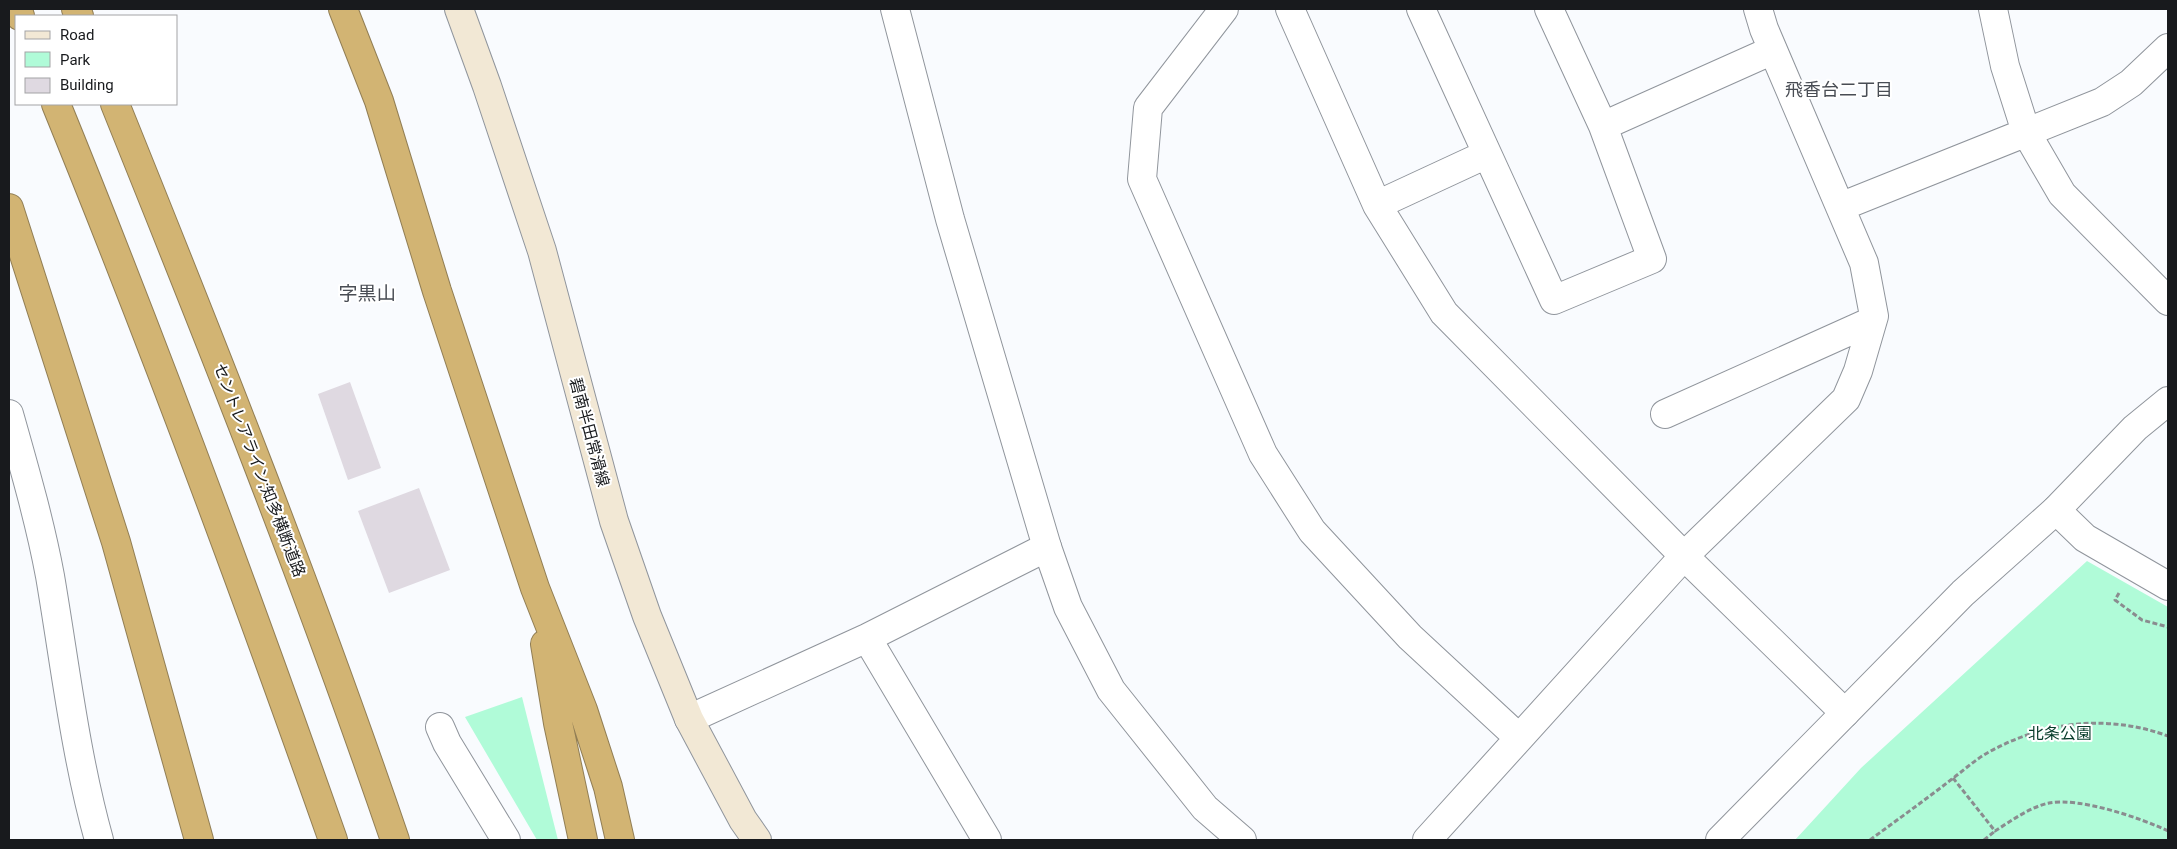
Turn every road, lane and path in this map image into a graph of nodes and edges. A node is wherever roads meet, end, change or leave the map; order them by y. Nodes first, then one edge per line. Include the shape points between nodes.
1 (343, 9) edge
2 (459, 9) edge
3 (895, 9) edge
4 (1224, 9) edge
5 (1290, 9) edge
6 (1421, 9) edge
7 (1549, 9) edge
8 (1758, 9) edge
9 (1993, 9) edge
10 (2168, 48) edge
11 (1774, 50) junction
12 (56, 105) edge
13 (115, 105) edge
14 (1602, 126) junction
15 (2026, 132) junction
16 (1487, 154) junction
17 (1377, 205) junction
18 (1840, 207) junction
19 (9, 208) edge
20 (2168, 301) edge
21 (1872, 321) junction
22 (2168, 401) edge
23 (9, 414) edge
24 (1665, 414) dead end
25 (2056, 510) junction
26 (1047, 548) junction
27 (1684, 556) junction
28 (2168, 586) edge
29 (535, 588) junction
30 (867, 638) junction
31 (1845, 713) junction
32 (689, 719) junction
33 (440, 727) dead end
34 (2168, 736) edge
35 (1520, 738) junction
36 (1954, 778) junction
37 (1995, 831) junction
38 (2168, 831) edge
39 (100, 840) edge
40 (199, 840) edge
41 (333, 840) edge
42 (394, 840) edge
43 (506, 840) edge
44 (583, 840) edge
45 (620, 840) edge
46 (757, 840) edge
47 (987, 840) edge
48 (1242, 840) edge
49 (1428, 840) edge
50 (1720, 840) edge
51 (1870, 840) edge
52 (1984, 840) edge

1 - 29 highway via 379,100 437,291
2 - 32 main road, 碧南半田常滑線 via 542,251 614,521 646,616
3 - 26 street via 950,219
4 - 35 street via 1148,108 1142,179 1263,454 1312,531 1410,637
5 - 17 street
6 - 16 street
7 - 14 street
8 - 11 street
9 - 15 street via 2005,66
10 - 15 street via 2131,83 2102,102
11 - 14 street
11 - 18 street
12 - 41 highway via 183,426
13 - 42 highway, セントレアライン;知多横断道路 via 218,358 300,574
14 - 16 street via 1652,259 1554,300
15 - 18 street
15 - 20 street via 2062,194
16 - 17 street
17 - 27 street via 1444,314
18 - 21 street via 1864,263 1874,316
19 - 40 highway via 116,542
21 - 24 street
21 - 27 street via 1858,371 1846,399
22 - 25 street via 2135,428
23 - 39 street via 49,573 91,812
25 - 28 street via 2086,538
25 - 31 street via 1963,593
26 - 30 street
26 - 48 street via 1068,607 1110,690 1205,808
27 - 31 street
27 - 35 street
29 - 44 highway
29 - 45 highway via 583,710 608,787
30 - 32 street
30 - 47 street
31 - 50 street
32 - 46 main road, 碧南半田常滑線
33 - 43 street
34 - 36 path via 2149,729 2109,723 2076,723 2017,738 1988,753
35 - 49 street
36 - 37 path
36 - 51 path
37 - 38 path via 2023,813 2050,803 2105,808
37 - 52 path

